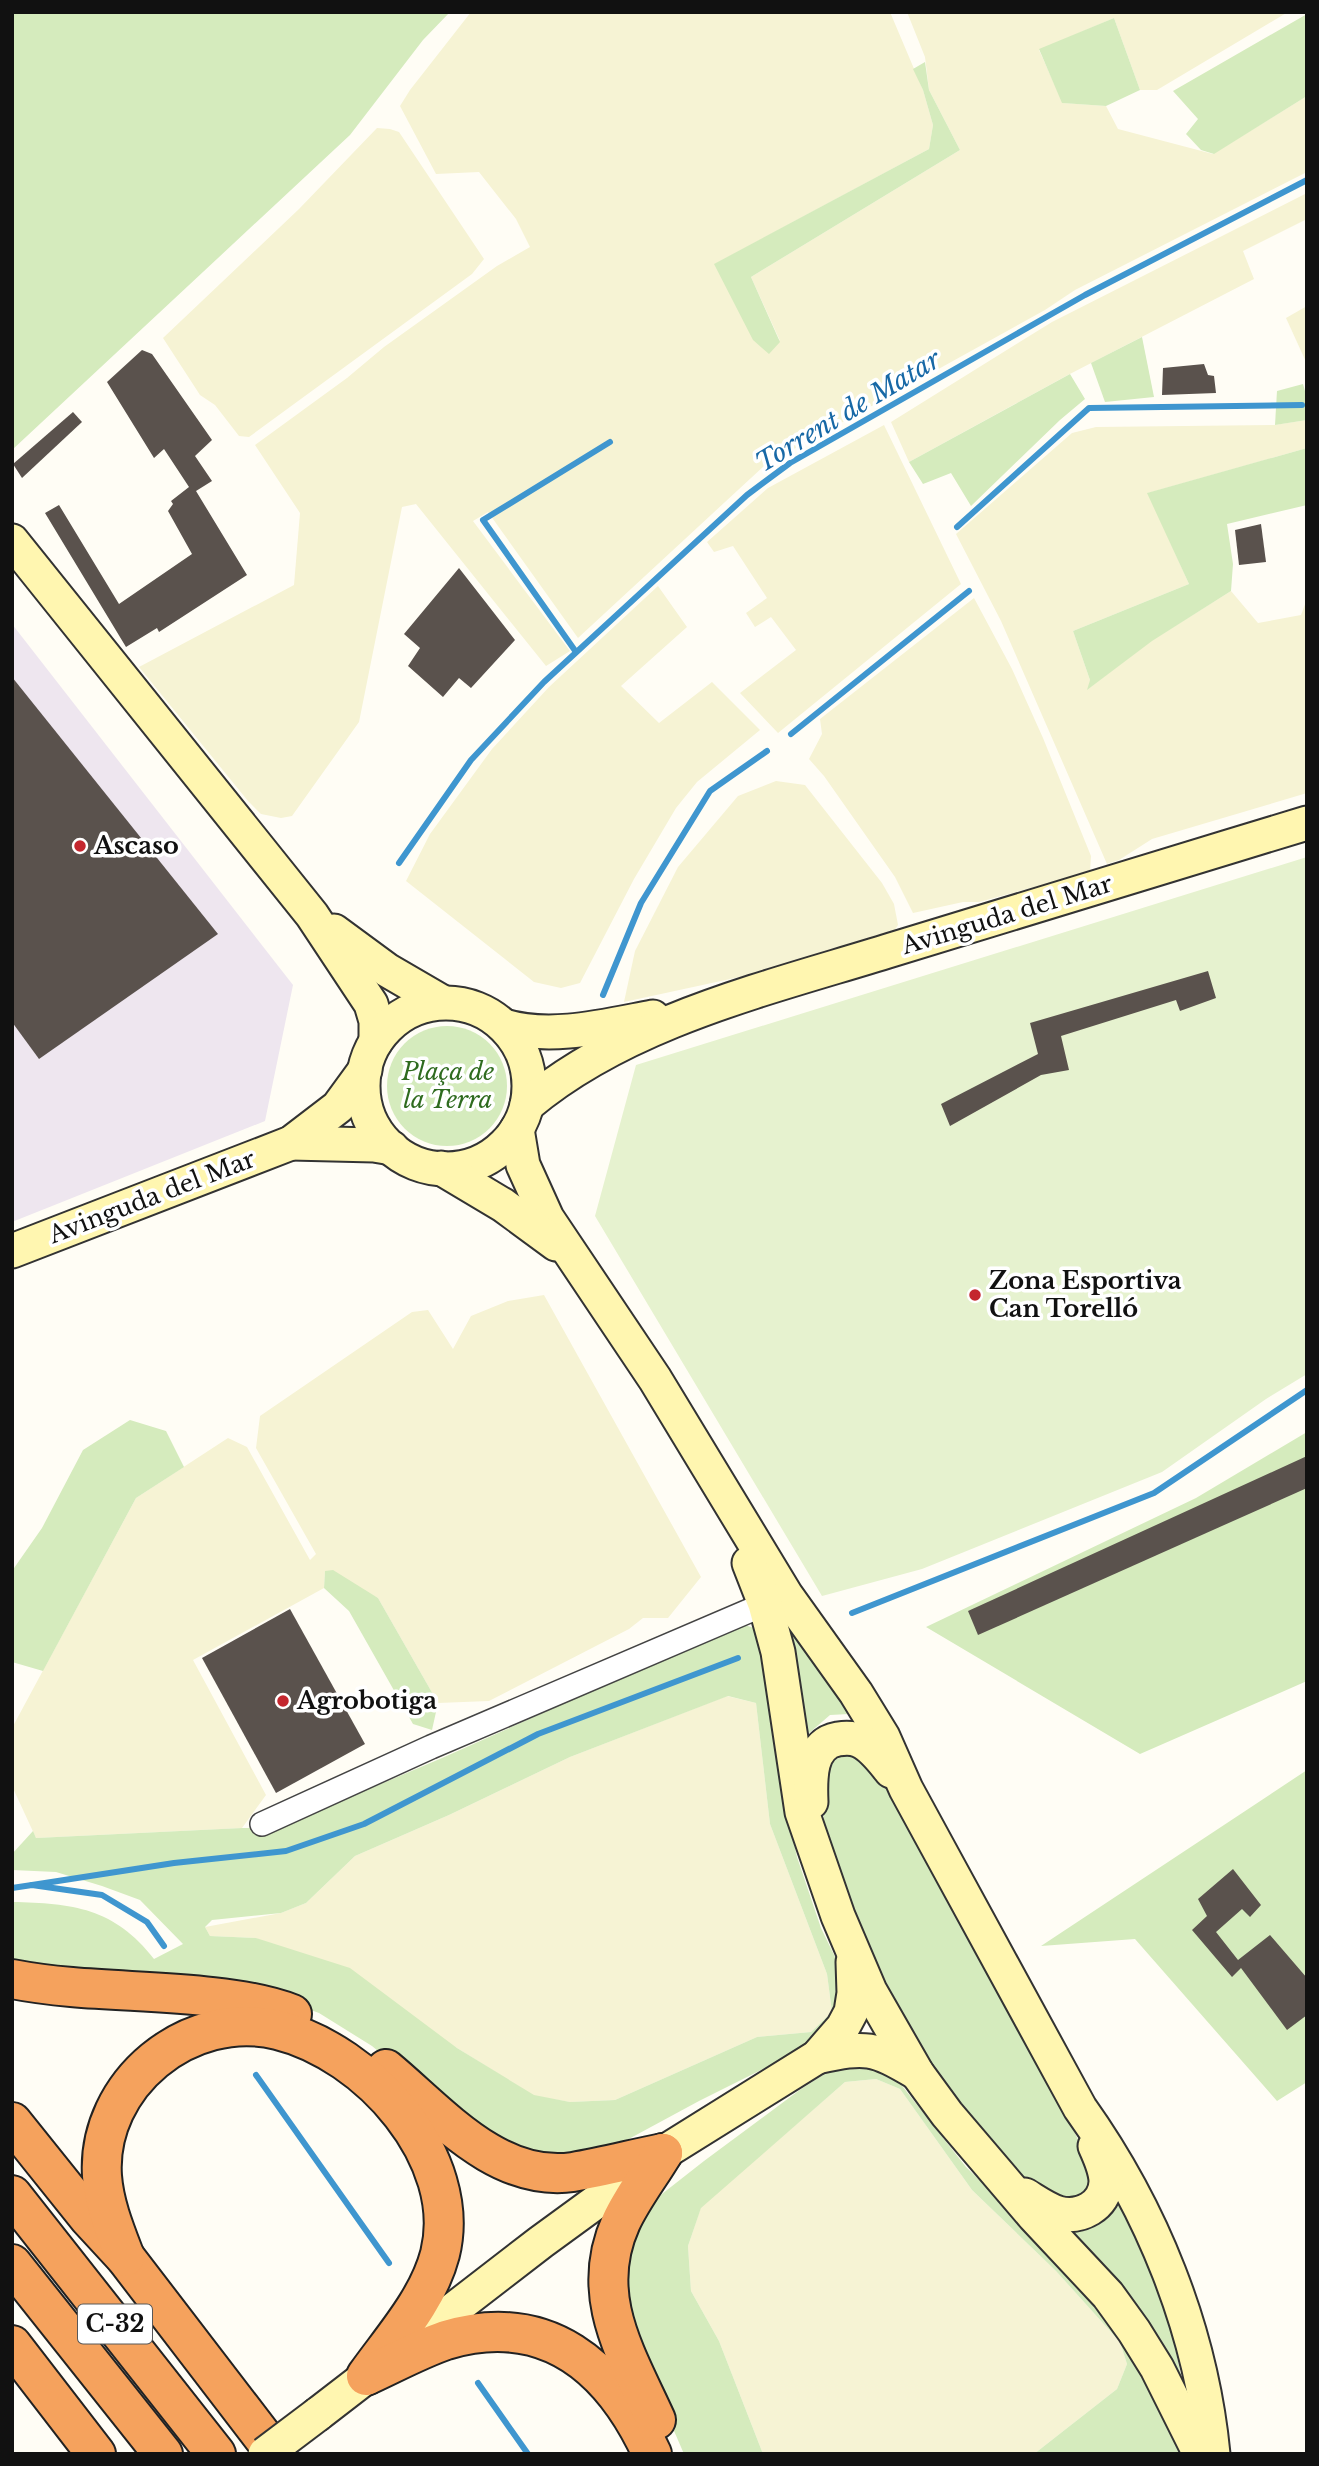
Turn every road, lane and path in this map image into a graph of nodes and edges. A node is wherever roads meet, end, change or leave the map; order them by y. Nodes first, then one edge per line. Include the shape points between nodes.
1 (12, 541) edge
2 (1307, 823) edge
3 (312, 915) junction
4 (442, 1002) junction
5 (707, 1007) junction
6 (504, 1026) junction
7 (370, 1056) junction
8 (522, 1117) junction
9 (291, 1143) junction
10 (392, 1148) junction
11 (441, 1168) junction
12 (12, 1251) edge
13 (570, 1255) junction
14 (711, 1473) junction
15 (765, 1604) junction
16 (906, 1789) junction
17 (262, 1824) dead end
18 (813, 1842) junction
19 (853, 1956) junction
20 (12, 1979) edge
21 (817, 2057) junction
22 (918, 2073) junction
23 (1080, 2108) junction
24 (12, 2122) edge
25 (663, 2153) junction
26 (1006, 2182) junction
27 (12, 2195) edge
28 (125, 2257) junction
29 (12, 2264) edge
30 (17, 2354) edge
31 (366, 2376) junction
32 (96, 2454) edge
33 (163, 2454) edge
34 (216, 2454) edge
35 (265, 2454) edge
36 (276, 2454) edge
37 (652, 2454) edge
38 (671, 2454) edge
39 (1200, 2454) edge
40 (1213, 2454) edge

1 - 3 main road
2 - 5 main road, Avinguda del Mar
3 - 4 main road via 387,970
3 - 7 main road via 371,1004 376,1021
4 - 6 main road via 479,1009
4 - 7 main road via 404,1014 385,1029
5 - 6 main road, Avinguda del Mar via 603,1026 523,1032
5 - 8 main road, Avinguda del Mar via 574,1069
6 - 8 main road via 525,1062 529,1087
7 - 9 main road, Avinguda del Mar via 338,1107
7 - 10 main road via 364,1096 375,1128
8 - 11 main road via 501,1147 481,1161
8 - 13 main road via 523,1165
9 - 10 main road, Avinguda del Mar
9 - 12 main road, Avinguda del Mar
10 - 11 main road via 415,1162
11 - 13 main road via 503,1205
13 - 14 main road via 648,1368
14 - 15 main road
14 - 16 main road via 786,1595 863,1704
15 - 17 street
15 - 18 main road via 778,1653 802,1812
16 - 18 main road via 859,1740 827,1743 818,1752 810,1784
16 - 23 main road
18 - 19 main road
19 - 21 main road via 851,2012
19 - 22 main road
20 - 25 highway via 49,1986 247,2001 289,2012 339,2036 470,2141 516,2167 572,2172
21 - 22 main road via 872,2050
21 - 25 main road
22 - 26 main road
23 - 26 main road via 1106,2180 1097,2204 1088,2211 1059,2213
23 - 40 main road via 1135,2193 1168,2269 1190,2338
24 - 28 highway
25 - 31 main road
25 - 38 highway via 623,2218 607,2272 621,2344
26 - 39 main road via 1101,2287 1134,2331
27 - 34 highway, C-32
28 - 31 highway via 108,2213 102,2152 114,2109 145,2067 169,2048 220,2029 278,2030 314,2044 347,2063 390,2101 431,2160 441,2192 443,2232 435,2269 418,2306
28 - 36 highway
29 - 33 highway, C-32
30 - 32 highway
31 - 35 main road, bridge
31 - 37 highway via 445,2341 499,2331 525,2335 576,2354 597,2371 621,2399

